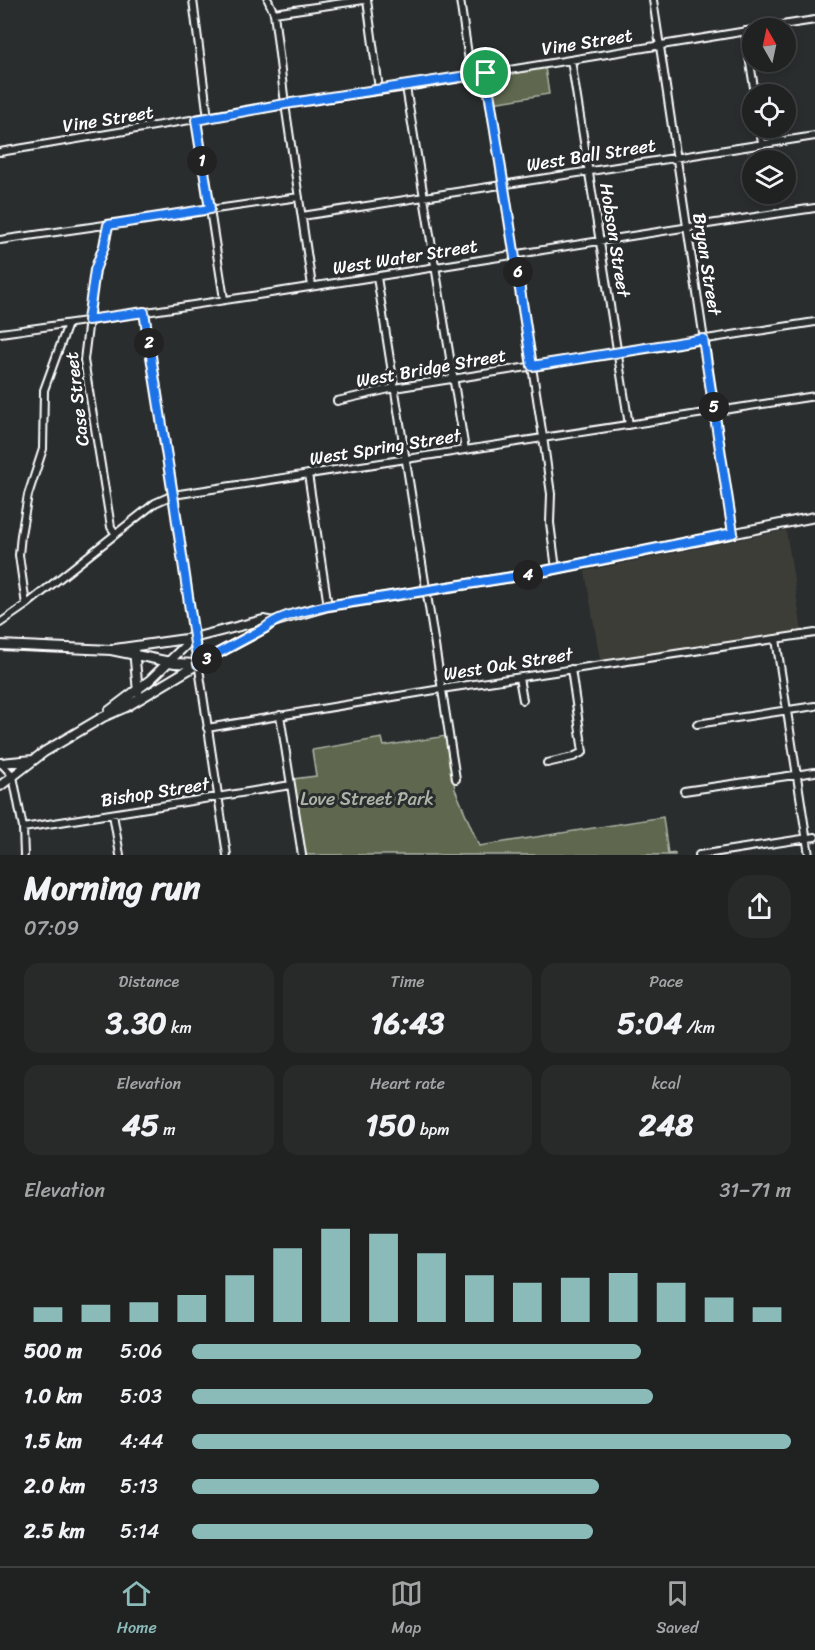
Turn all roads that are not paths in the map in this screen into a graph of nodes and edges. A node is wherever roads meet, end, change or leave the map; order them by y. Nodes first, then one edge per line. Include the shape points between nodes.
1 (193, 0) edge
2 (268, 0) edge
3 (365, 0) edge
4 (460, 0) edge
5 (653, 0) edge
6 (274, 13) junction
7 (815, 20) edge
8 (796, 23) edge
9 (742, 32) edge
10 (659, 46) junction
11 (571, 60) junction
12 (486, 73) junction
13 (471, 75) junction
14 (406, 87) junction
15 (379, 89) junction
16 (285, 104) junction
17 (208, 118) junction
18 (196, 120) junction
19 (815, 136) edge
20 (761, 138) edge
21 (762, 144) junction
22 (0, 152) edge
23 (675, 158) junction
24 (589, 171) junction
25 (504, 184) junction
26 (299, 197) junction
27 (423, 197) junction
28 (815, 208) edge
29 (210, 209) junction
30 (302, 216) junction
31 (108, 225) junction
32 (686, 227) junction
33 (0, 240) edge
34 (600, 240) junction
35 (515, 254) junction
36 (435, 268) junction
37 (377, 278) junction
38 (312, 286) junction
39 (224, 299) junction
40 (144, 312) junction
41 (88, 320) junction
42 (815, 322) edge
43 (68, 324) junction
44 (0, 333) edge
45 (703, 339) junction
46 (618, 353) junction
47 (532, 366) junction
48 (453, 379) junction
49 (394, 388) junction
50 (815, 396) edge
51 (337, 401) dead end
52 (715, 411) junction
53 (629, 425) junction
54 (543, 437) junction
55 (465, 450) junction
56 (406, 459) junction
57 (308, 474) junction
58 (173, 495) junction
59 (815, 517) edge
60 (733, 533) junction
61 (116, 534) junction
62 (556, 570) junction
63 (425, 592) junction
64 (26, 605) junction
65 (327, 606) junction
66 (0, 623) edge
67 (250, 629) junction
68 (815, 633) edge
69 (193, 638) junction
70 (776, 639) junction
71 (0, 645) edge
72 (134, 651) junction
73 (169, 661) junction
74 (198, 664) junction
75 (571, 669) junction
76 (519, 678) junction
77 (441, 689) junction
78 (138, 690) junction
79 (139, 699) junction
80 (522, 700) dead end
81 (815, 706) edge
82 (786, 710) junction
83 (279, 715) junction
84 (103, 717) junction
85 (697, 724) dead end
86 (207, 728) junction
87 (34, 760) junction
88 (1, 763) edge
89 (547, 763) dead end
90 (815, 772) edge
91 (796, 774) junction
92 (13, 776) junction
93 (456, 779) dead end
94 (291, 785) junction
95 (0, 786) edge
96 (684, 791) dead end
97 (218, 797) junction
98 (113, 814) junction
99 (23, 828) junction
100 (815, 837) edge
101 (807, 839) junction
102 (737, 852) edge
103 (24, 855) edge
104 (120, 855) edge
105 (227, 855) edge
106 (302, 855) edge
107 (699, 855) edge
108 (809, 855) edge

1 - 17 street
2 - 6 street
3 - 6 street
3 - 15 street
4 - 13 street
5 - 10 street, Bryan Street
6 - 16 street
7 - 8 street
9 - 10 street, Vine Street
10 - 11 street, Vine Street
10 - 23 street, Bryan Street
11 - 12 street, Vine Street
11 - 24 street, Hobson Street
12 - 13 street, Vine Street
12 - 25 street
13 - 14 street, Vine Street
14 - 15 street, Vine Street
14 - 27 street
15 - 16 street, Vine Street
16 - 17 street, Vine Street
16 - 26 street
17 - 18 street, Vine Street
18 - 22 street, Vine Street
18 - 29 street
19 - 21 street, West Ball Street
20 - 21 street
21 - 23 street, West Ball Street
23 - 24 street, West Ball Street
23 - 32 street, Bryan Street
24 - 25 street, West Ball Street
24 - 34 street, Hobson Street
25 - 27 street, West Ball Street
25 - 35 street
26 - 29 street
26 - 30 street
27 - 30 street, West Ball Street
27 - 36 street
28 - 32 street, West Water Street
29 - 31 street
29 - 39 street
30 - 38 street
31 - 33 street
31 - 41 street, Case Street via 95,270
32 - 34 street, West Water Street
32 - 45 street, Bryan Street
34 - 35 street, West Water Street
34 - 46 street, Hobson Street
35 - 36 street, West Water Street
35 - 47 street
36 - 37 street, West Water Street
36 - 48 street
37 - 38 street, West Water Street
37 - 49 street
38 - 39 street, West Water Street
39 - 40 street, West Water Street
40 - 41 street, West Water Street
40 - 58 street
41 - 43 street, West Water Street
41 - 61 street, Case Street via 85,373 111,527
42 - 45 street, West Bridge Street
43 - 44 street, West Water Street
43 - 64 street via 44,390 43,449 28,495 21,535 19,555
45 - 46 street, West Bridge Street
45 - 52 street, Bryan Street
46 - 47 street, West Bridge Street
46 - 53 street, Hobson Street
47 - 48 street, West Bridge Street
47 - 54 street
48 - 49 street, West Bridge Street
48 - 55 street
49 - 51 street, West Bridge Street
49 - 56 street
50 - 52 street, West Spring Street
52 - 53 street, West Spring Street
52 - 60 street, Bryan Street
53 - 54 street, West Spring Street
54 - 55 street, West Spring Street
54 - 62 street
55 - 56 street, West Spring Street
56 - 57 street, West Spring Street
56 - 63 street
57 - 58 street, West Spring Street
57 - 65 street
58 - 61 street, West Spring Street via 155,503
58 - 69 street
59 - 60 main road
60 - 62 main road
61 - 64 street, West Spring Street
62 - 63 main road
63 - 65 main road
63 - 77 street
64 - 66 street, West Spring Street
65 - 67 main road via 273,622 263,620
67 - 69 main road
67 - 74 main road
68 - 70 street, West Oak Street
69 - 72 main road
69 - 73 main road
69 - 74 street
70 - 75 street, West Oak Street
70 - 82 street
71 - 72 main road
72 - 73 main road
72 - 78 main road
73 - 74 main road
73 - 78 main road
74 - 79 main road
74 - 86 street
75 - 76 street, West Oak Street
75 - 89 street via 583,752
76 - 77 street, West Oak Street
76 - 80 street
77 - 83 street, West Oak Street
77 - 93 street
78 - 79 main road
78 - 84 main road
79 - 84 main road
81 - 82 street
82 - 85 street
82 - 91 street
83 - 86 street, West Oak Street
83 - 94 street
84 - 87 main road
86 - 97 street
87 - 88 main road
87 - 92 main road
88 - 92 street
90 - 91 street
91 - 96 street
91 - 101 street
92 - 95 main road
92 - 99 street
94 - 97 street, Bishop Street
94 - 106 street
97 - 98 street, Bishop Street
97 - 105 street
98 - 99 street, Bishop Street
98 - 104 street
99 - 103 street
100 - 101 street
101 - 102 street
101 - 108 street
102 - 107 street

